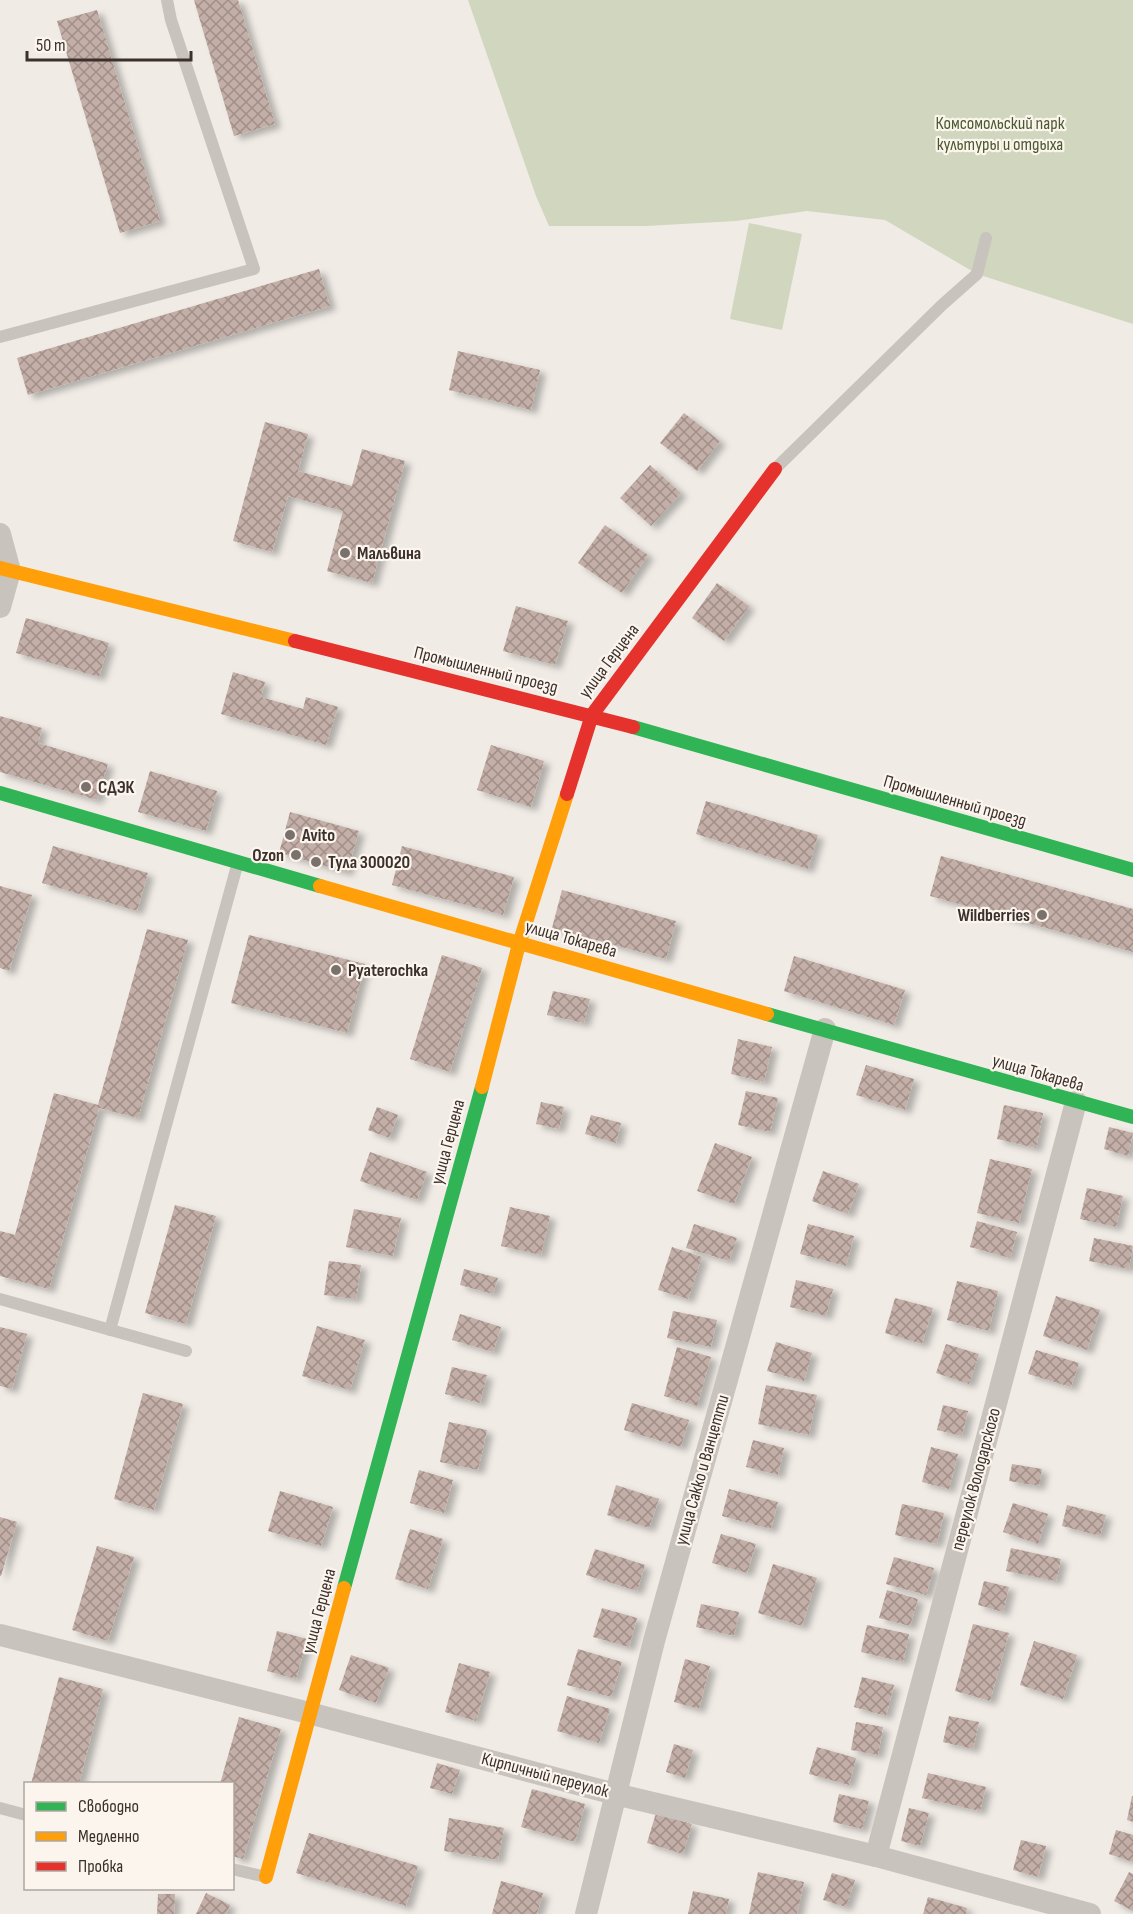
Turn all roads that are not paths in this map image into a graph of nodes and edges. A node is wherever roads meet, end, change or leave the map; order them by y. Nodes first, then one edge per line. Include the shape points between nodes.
1 (167, 0) edge
2 (986, 238) dead end
3 (0, 337) edge
4 (775, 469) joint
5 (0, 534) edge
6 (5, 569) edge
7 (0, 607) edge
8 (592, 715) junction
9 (0, 793) edge
10 (238, 862) junction
11 (1133, 870) edge
12 (519, 944) junction
13 (825, 1029) junction
14 (1076, 1102) junction
15 (1133, 1117) edge
16 (0, 1299) edge
17 (110, 1330) junction
18 (186, 1351) dead end
19 (0, 1635) edge
20 (309, 1713) junction
21 (615, 1794) junction
22 (0, 1809) edge
23 (24, 1815) edge
24 (876, 1856) junction
25 (234, 1869) edge
26 (266, 1877) joint
27 (586, 1914) edge
28 (1090, 1914) edge

1 - 3 lane via 254,269
2 - 4 lane via 976,274
4 - 8 street, улица Герцена
5 - 6 street
6 - 7 street
6 - 8 street, Промышленный проезд
8 - 11 street, Промышленный проезд
8 - 12 street, улица Герцена
9 - 10 street, улица Токарева
10 - 12 street, улица Токарева
10 - 17 lane
12 - 13 street, улица Токарева
12 - 20 street, улица Герцена
13 - 14 street, улица Токарева
13 - 21 street, улица Сакко и Ванцетти
14 - 15 street, улица Токарева
14 - 24 street, переулок Володарского
16 - 17 lane
17 - 18 lane
19 - 20 street, Кирпичный переулок
20 - 21 street, Кирпичный переулок
20 - 26 street, улица Герцена
21 - 24 street, Кирпичный переулок
21 - 27 street, улица Сакко и Ванцетти
22 - 23 lane
24 - 28 street, Кирпичный переулок
25 - 26 lane

